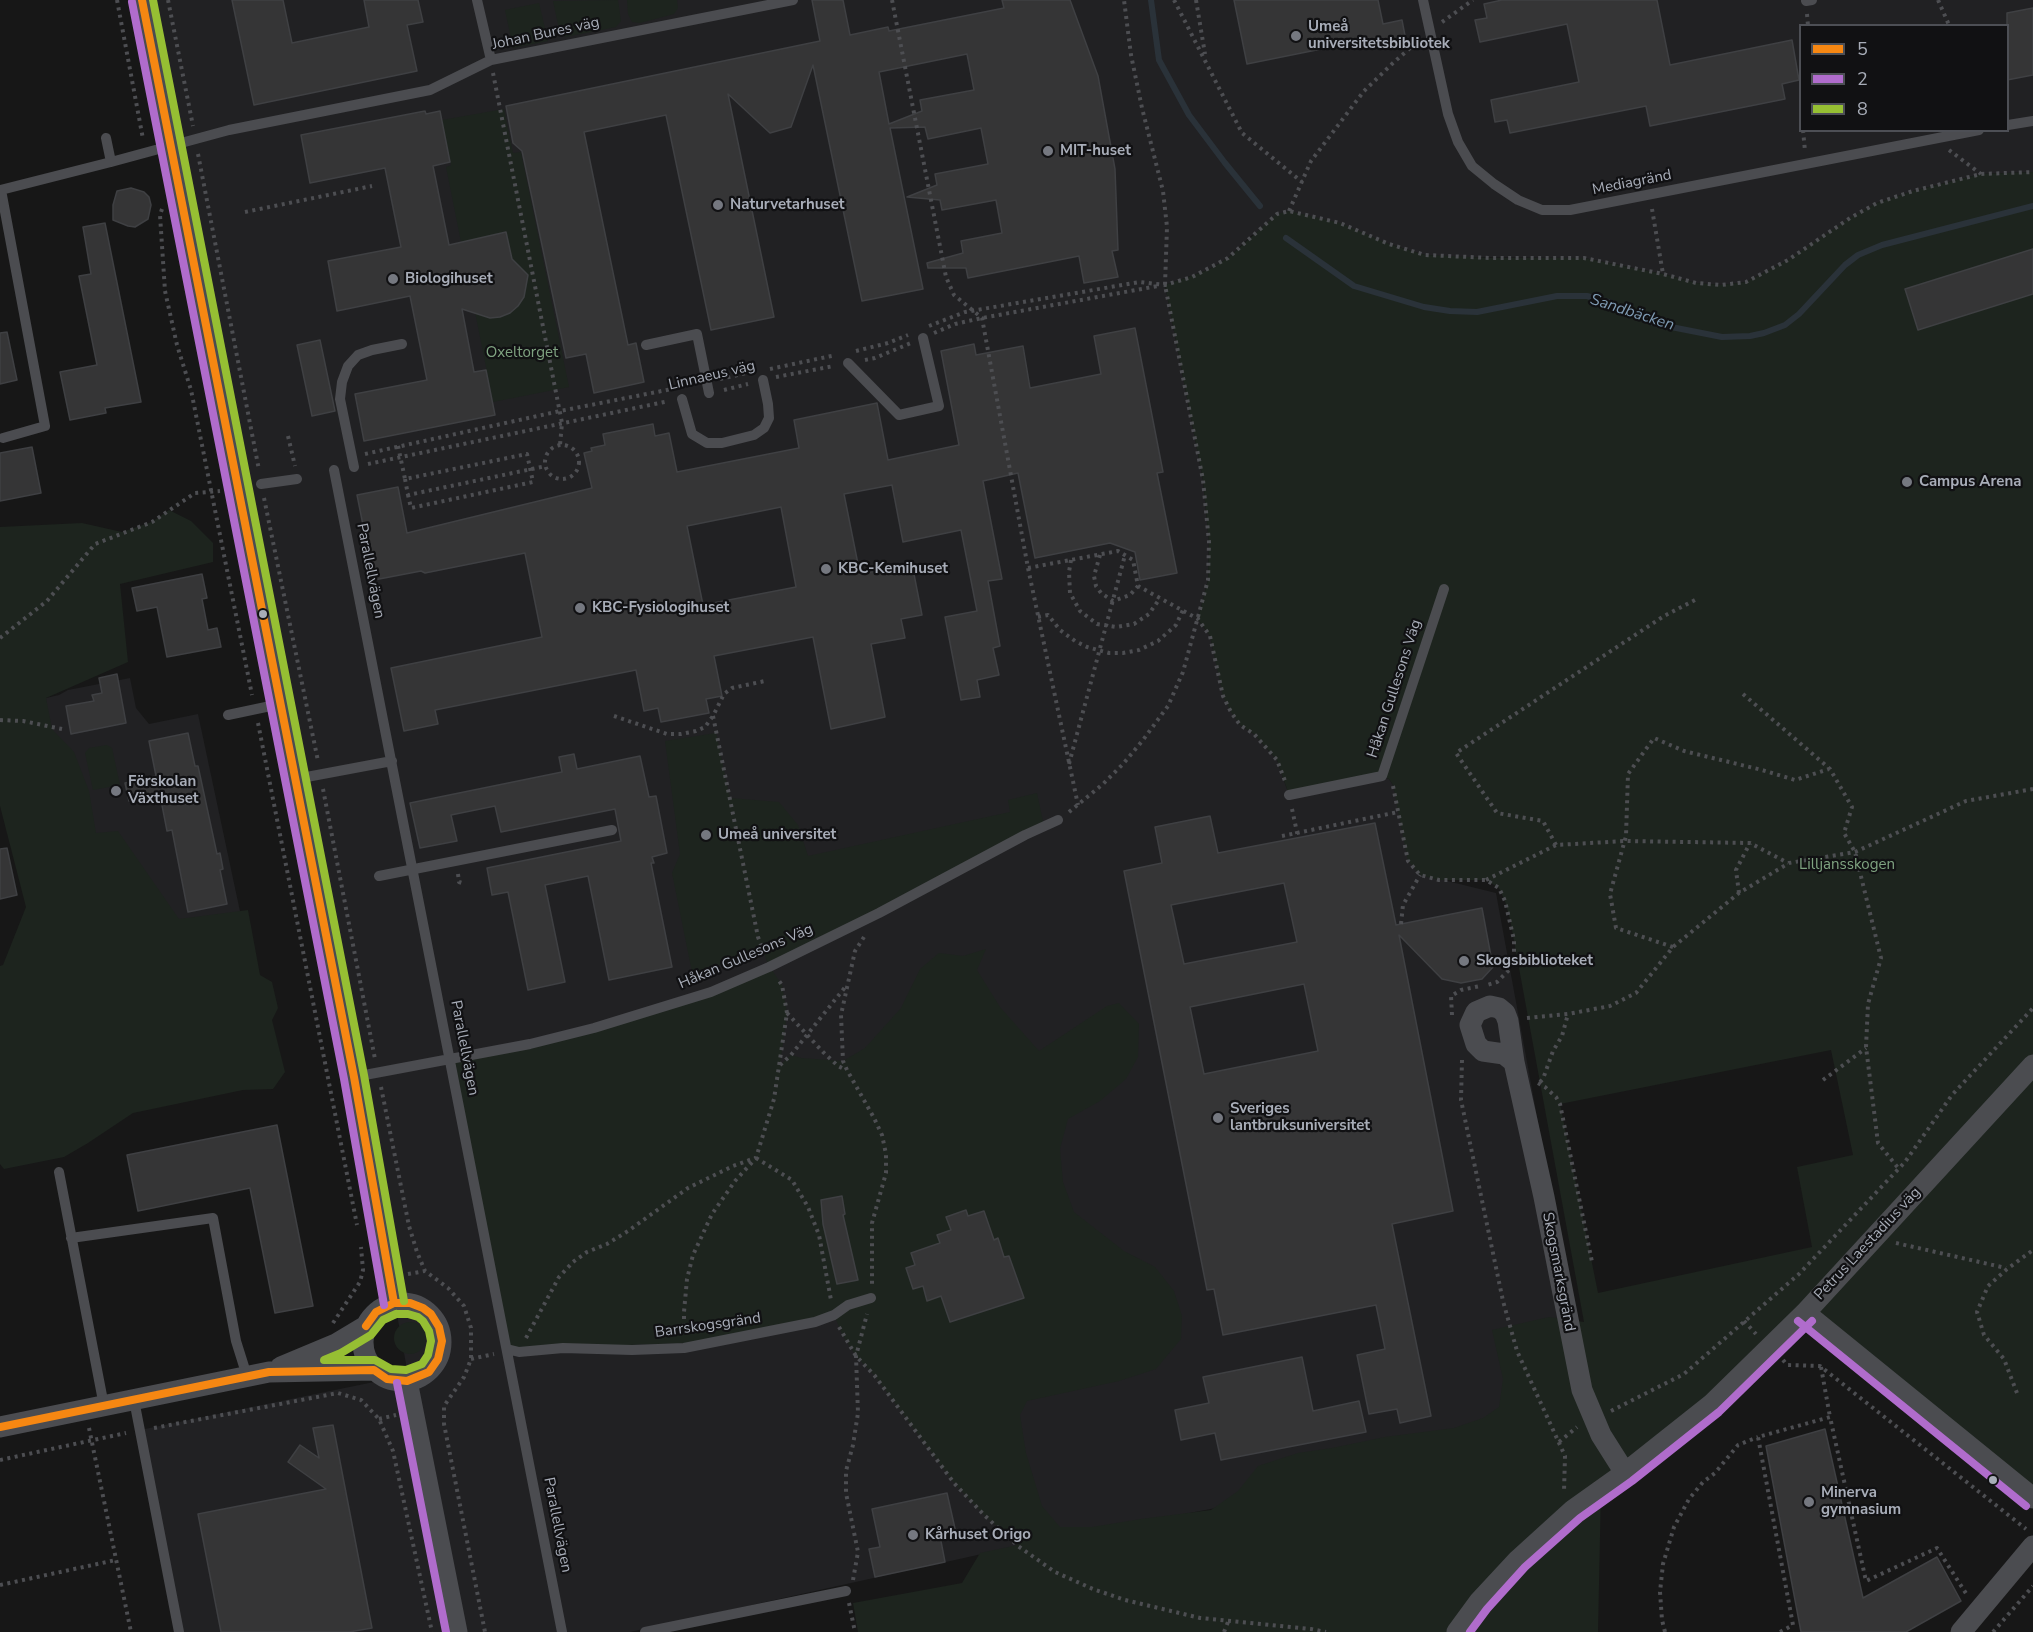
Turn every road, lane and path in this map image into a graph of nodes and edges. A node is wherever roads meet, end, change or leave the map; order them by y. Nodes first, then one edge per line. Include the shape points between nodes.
1 (142, 0) edge
2 (168, 0) edge
3 (477, 0) edge
4 (793, 0) edge
5 (892, 0) edge
6 (1124, 0) edge
7 (1174, 0) edge
8 (1196, 0) edge
9 (1423, 0) edge
10 (1473, 0) edge
11 (1938, 0) edge
12 (1949, 24) edge
13 (1430, 31) junction
14 (1205, 58) junction
15 (491, 60) junction
16 (2033, 121) edge
17 (2009, 125) edge
18 (1969, 132) edge
19 (106, 138) dead end
20 (195, 138) junction
21 (1934, 139) junction
22 (171, 145) junction
23 (111, 162) junction
24 (2033, 172) edge
25 (1981, 174) junction
26 (1302, 182) junction
27 (372, 186) dead end
28 (1649, 195) junction
29 (1289, 211) junction
30 (245, 212) dead end
31 (1663, 274) junction
32 (1165, 285) junction
33 (982, 318) junction
34 (923, 338) junction
35 (402, 344) dead end
36 (646, 345) dead end
37 (848, 363) junction
38 (763, 380) junction
39 (709, 393) joint
40 (682, 399) joint
41 (562, 423) junction
42 (288, 436) dead end
43 (3, 438) dead end
44 (560, 445) junction
45 (398, 446) dead end
46 (401, 457) junction
47 (585, 458) dead end
48 (579, 459) junction
49 (354, 466) joint
50 (546, 466) junction
51 (531, 469) junction
52 (334, 470) dead end
53 (297, 475) joint
54 (405, 479) junction
55 (261, 484) joint
56 (222, 490) dead end
57 (408, 495) junction
58 (1100, 554) junction
59 (1125, 555) junction
60 (1071, 560) junction
61 (1028, 568) junction
62 (1138, 586) junction
63 (1444, 589) dead end
64 (1160, 598) junction
65 (1695, 600) dead end
66 (1113, 601) junction
67 (1183, 610) junction
68 (1038, 617) junction
69 (1198, 619) junction
70 (1106, 626) junction
71 (0, 638) edge
72 (1099, 651) junction
73 (765, 681) dead end
74 (1743, 694) dead end
75 (280, 704) junction
76 (228, 715) dead end
77 (614, 716) dead end
78 (713, 716) junction
79 (0, 720) edge
80 (62, 729) dead end
81 (392, 761) junction
82 (1069, 764) junction
83 (1830, 769) junction
84 (1382, 776) junction
85 (296, 779) junction
86 (2033, 789) edge
87 (1289, 795) junction
88 (1078, 806) junction
89 (1398, 812) junction
90 (1058, 820) joint
91 (612, 830) dead end
92 (1297, 835) junction
93 (1282, 836) dead end
94 (1625, 842) junction
95 (1750, 843) junction
96 (1556, 844) junction
97 (1855, 852) junction
98 (1789, 863) junction
99 (413, 870) junction
100 (1420, 875) junction
101 (379, 876) dead end
102 (1486, 880) junction
103 (1739, 893) junction
104 (879, 913) junction
105 (1401, 924) dead end
106 (1674, 947) junction
107 (769, 967) junction
108 (846, 985) junction
109 (2033, 1008) edge
110 (787, 1013) junction
111 (1568, 1014) junction
112 (1453, 1018) dead end
113 (1508, 1021) junction
114 (808, 1035) junction
115 (1866, 1047) junction
116 (1461, 1054) dead end
117 (450, 1058) junction
118 (1514, 1062) junction
119 (2033, 1065) edge
120 (779, 1066) junction
121 (846, 1070) junction
122 (354, 1077) junction
123 (1823, 1080) dead end
124 (1529, 1085) junction
125 (756, 1158) junction
126 (1899, 1169) junction
127 (59, 1172) dead end
128 (71, 1238) junction
129 (1874, 1238) junction
130 (2033, 1250) edge
131 (1592, 1262) dead end
132 (2007, 1269) junction
133 (871, 1298) junction
134 (394, 1303) junction
135 (1805, 1313) junction
136 (834, 1315) junction
137 (1744, 1321) junction
138 (366, 1326) junction
139 (684, 1348) junction
140 (1769, 1348) junction
141 (507, 1349) junction
142 (519, 1352) junction
143 (856, 1356) junction
144 (471, 1359) dead end
145 (1820, 1366) junction
146 (374, 1370) junction
147 (269, 1372) junction
148 (247, 1376) junction
149 (407, 1381) junction
150 (2018, 1393) dead end
151 (134, 1400) junction
152 (95, 1408) junction
153 (1830, 1417) junction
154 (1593, 1418) junction
155 (0, 1427) edge
156 (140, 1430) junction
157 (1758, 1437) junction
158 (92, 1440) junction
159 (1559, 1442) junction
160 (0, 1460) edge
161 (1625, 1473) junction
162 (1564, 1495) dead end
163 (2033, 1498) edge
164 (2033, 1534) edge
165 (2033, 1546) edge
166 (116, 1560) junction
167 (0, 1585) edge
168 (2033, 1586) edge
169 (846, 1591) junction
170 (1980, 1609) junction
171 (1228, 1622) junction
172 (131, 1632) edge
173 (179, 1632) edge
174 (432, 1632) edge
175 (457, 1632) edge
176 (562, 1632) edge
177 (645, 1632) edge
178 (855, 1632) edge
179 (1224, 1632) edge
180 (1326, 1632) edge
181 (1457, 1632) edge
182 (1665, 1632) edge
183 (1780, 1632) edge
184 (1961, 1632) edge
185 (1993, 1632) edge

1 - 22 street
2 - 20 path
3 - 15 lane
4 - 15 lane, Johan Bures väg
5 - 33 path via 946,277 954,295
6 - 32 path via 1138,87 1163,191 1167,227
7 - 14 path
8 - 14 path
9 - 13 lane, Mediagränd
10 - 13 path
11 - 12 path
13 - 26 path via 1364,91 1311,161
13 - 28 lane, Mediagränd via 1458,142 1473,166 1494,184 1542,210 1570,210
14 - 26 path via 1242,133
15 - 20 lane, Johan Bures väg via 430,90
15 - 41 path
16 - 17 lane
18 - 21 lane, Mediagränd
19 - 23 lane
20 - 22 lane, Johan Bures väg
20 - 55 path
21 - 25 path
21 - 28 lane, Mediagränd
22 - 23 lane, Johan Bures väg
22 - 75 street
23 - 43 lane, Johan Bures väg via 1,190 45,426
24 - 25 path
25 - 31 path via 1877,203 1746,282 1696,283
26 - 29 path
27 - 30 path
28 - 31 path
29 - 31 path via 1340,223 1425,255 1584,258
29 - 32 path, Linnaeus väg via 1277,214 1228,258 1208,270
32 - 33 path, Linnaeus väg
32 - 69 path via 1203,480 1208,580
33 - 34 path, Linnaeus väg
33 - 61 path
34 - 37 path, Linnaeus väg via 875,358
34 - 37 lane via 939,406 900,415
35 - 49 lane via 358,355 348,366 340,399
36 - 39 lane via 697,334
37 - 38 path, Linnaeus väg
38 - 39 path, Linnaeus väg
38 - 40 lane via 769,418 764,428 754,435 722,443 706,443 692,434
40 - 41 path, Linnaeus väg
41 - 44 path
41 - 46 path, Linnaeus väg
42 - 53 path
44 - 48 path via 570,446
44 - 50 path via 550,449
45 - 46 path
46 - 49 path, Linnaeus väg
46 - 54 path
47 - 48 path
48 - 50 path via 576,473 567,479 555,478
50 - 51 path
51 - 54 path via 527,454
51 - 57 path
51 - 57 path via 533,482 411,508
52 - 81 lane, Parallellvägen
53 - 55 lane
54 - 57 path
56 - 71 path via 195,493 152,522 95,544 47,601
58 - 59 path via 1118,551
58 - 60 path
58 - 66 path via 1094,576 1096,586
59 - 62 path via 1133,560
59 - 66 path
60 - 61 path
60 - 70 path via 1068,582 1074,603 1088,618
61 - 68 path
62 - 64 path
62 - 66 path via 1130,595
63 - 84 lane, Håkan Gullesons Väg
64 - 67 path
64 - 70 path via 1149,614 1134,624
65 - 96 path via 1664,616 1456,753 1497,813 1543,821
66 - 70 path
67 - 69 path
67 - 72 path via 1176,625 1148,647 1123,653
68 - 72 path via 1048,615 1075,641
68 - 82 path
69 - 87 path via 1210,636 1230,712 1277,760
69 - 88 path via 1183,672 1168,706 1123,764
70 - 72 path
72 - 82 path
73 - 78 path via 732,688 724,694
74 - 83 path
75 - 76 lane
75 - 85 street
77 - 78 path via 674,734 705,727
78 - 107 path via 758,937
79 - 80 path
81 - 85 lane
81 - 99 lane, Parallellvägen
82 - 88 path
83 - 94 path via 1795,780 1684,751 1654,738 1628,774
83 - 97 path via 1852,807 1844,832
84 - 87 lane, Håkan Gullesons Väg
84 - 89 path via 1393,785
85 - 122 street
86 - 97 path via 1966,801
87 - 92 path
88 - 90 path
89 - 92 path
89 - 100 path via 1408,861
90 - 104 lane, Håkan Gullesons Väg
91 - 99 lane
92 - 93 path
94 - 95 path
94 - 96 path
94 - 106 path via 1610,894 1616,928
95 - 98 path
95 - 103 path via 1736,870
96 - 102 path
97 - 98 path
97 - 115 path via 1881,958 1868,1004
98 - 103 path
99 - 101 lane
99 - 117 lane, Parallellvägen
100 - 102 path via 1439,880
100 - 105 path via 1403,905
102 - 112 path via 1499,888 1505,901 1514,958 1497,982 1451,996
103 - 106 path
104 - 107 lane, Håkan Gullesons Väg
104 - 108 path via 855,951
106 - 111 path via 1636,993 1610,1006
107 - 110 path via 782,985
107 - 117 lane, Håkan Gullesons Väg via 711,992 594,1028
108 - 114 path
108 - 121 path via 841,1016
109 - 126 path via 1952,1095
110 - 114 path
110 - 120 path
111 - 113 path
111 - 124 path via 1543,1079
113 - 118 street, Skogsmarksgränd
113 - 118 street via 1499,1008 1490,1006 1476,1012 1470,1025 1476,1044 1483,1051 1504,1054
114 - 120 path
114 - 121 path
115 - 123 path
115 - 126 path via 1878,1143
116 - 159 path via 1461,1100 1503,1301 1517,1351
117 - 122 lane, Håkan Gullesons Väg
117 - 141 lane, Parallellvägen
118 - 124 street, Skogsmarksgränd
119 - 129 street, Petrus Laestadius väg
120 - 125 path via 774,1099
121 - 133 path via 874,1118 886,1154 886,1173 872,1223
122 - 134 street
124 - 131 path via 1556,1096 1560,1104
124 - 154 street, Skogsmarksgränd via 1544,1197 1582,1390
125 - 136 path via 792,1180 808,1207 819,1235
125 - 139 path via 712,1214 693,1256 687,1279
125 - 142 path via 688,1188 628,1231 573,1262 559,1277
126 - 137 path via 1799,1274
127 - 128 lane
128 - 148 lane via 213,1218 236,1341
128 - 152 lane
129 - 132 path
129 - 135 street, Petrus Laestadius väg
130 - 132 path
132 - 150 path via 1988,1287 1977,1312 1984,1335 2004,1359
133 - 136 lane, Barrskogsgränd
133 - 143 path
134 - 138 street via 376,1312
134 - 149 street via 410,1303 431,1314 442,1341 438,1359 429,1371
135 - 140 street, Petrus Laestadius väg
135 - 163 street
136 - 139 lane, Barrskogsgränd via 765,1334
136 - 143 path
137 - 140 path
137 - 154 path via 1684,1374
138 - 146 street via 364,1351
138 - 147 street via 336,1344
139 - 142 lane, Barrskogsgränd
140 - 145 path via 1787,1365
140 - 161 street, Petrus Laestadius väg via 1712,1404
141 - 142 lane, Barrskogsgränd
141 - 144 path
141 - 176 lane, Parallellvägen
143 - 169 path via 858,1413 846,1471 846,1493 858,1552 855,1578
143 - 171 path via 954,1483 1018,1546 1055,1572 1093,1589 1125,1600
145 - 153 path
145 - 164 path
146 - 147 street
146 - 149 street via 387,1379
147 - 148 street
148 - 151 street
149 - 175 street
151 - 152 street
151 - 156 lane
152 - 155 street
152 - 158 path
153 - 157 path
153 - 170 path via 1866,1581 1936,1548
154 - 159 path via 1582,1422
154 - 161 street, Skogsmarksgränd
156 - 158 path
156 - 173 lane
156 - 174 path via 338,1393 361,1400 379,1419 393,1451
157 - 182 path via 1738,1445 1716,1473 1703,1482 1674,1527 1661,1583
157 - 183 path via 1793,1625
158 - 160 path
158 - 166 path
159 - 162 path via 1565,1456
161 - 181 street, Petrus Laestadius väg via 1573,1510 1518,1560
165 - 170 street
166 - 167 path
166 - 172 path
168 - 185 path
169 - 177 lane
169 - 178 path
170 - 184 street
171 - 179 path
171 - 180 path

